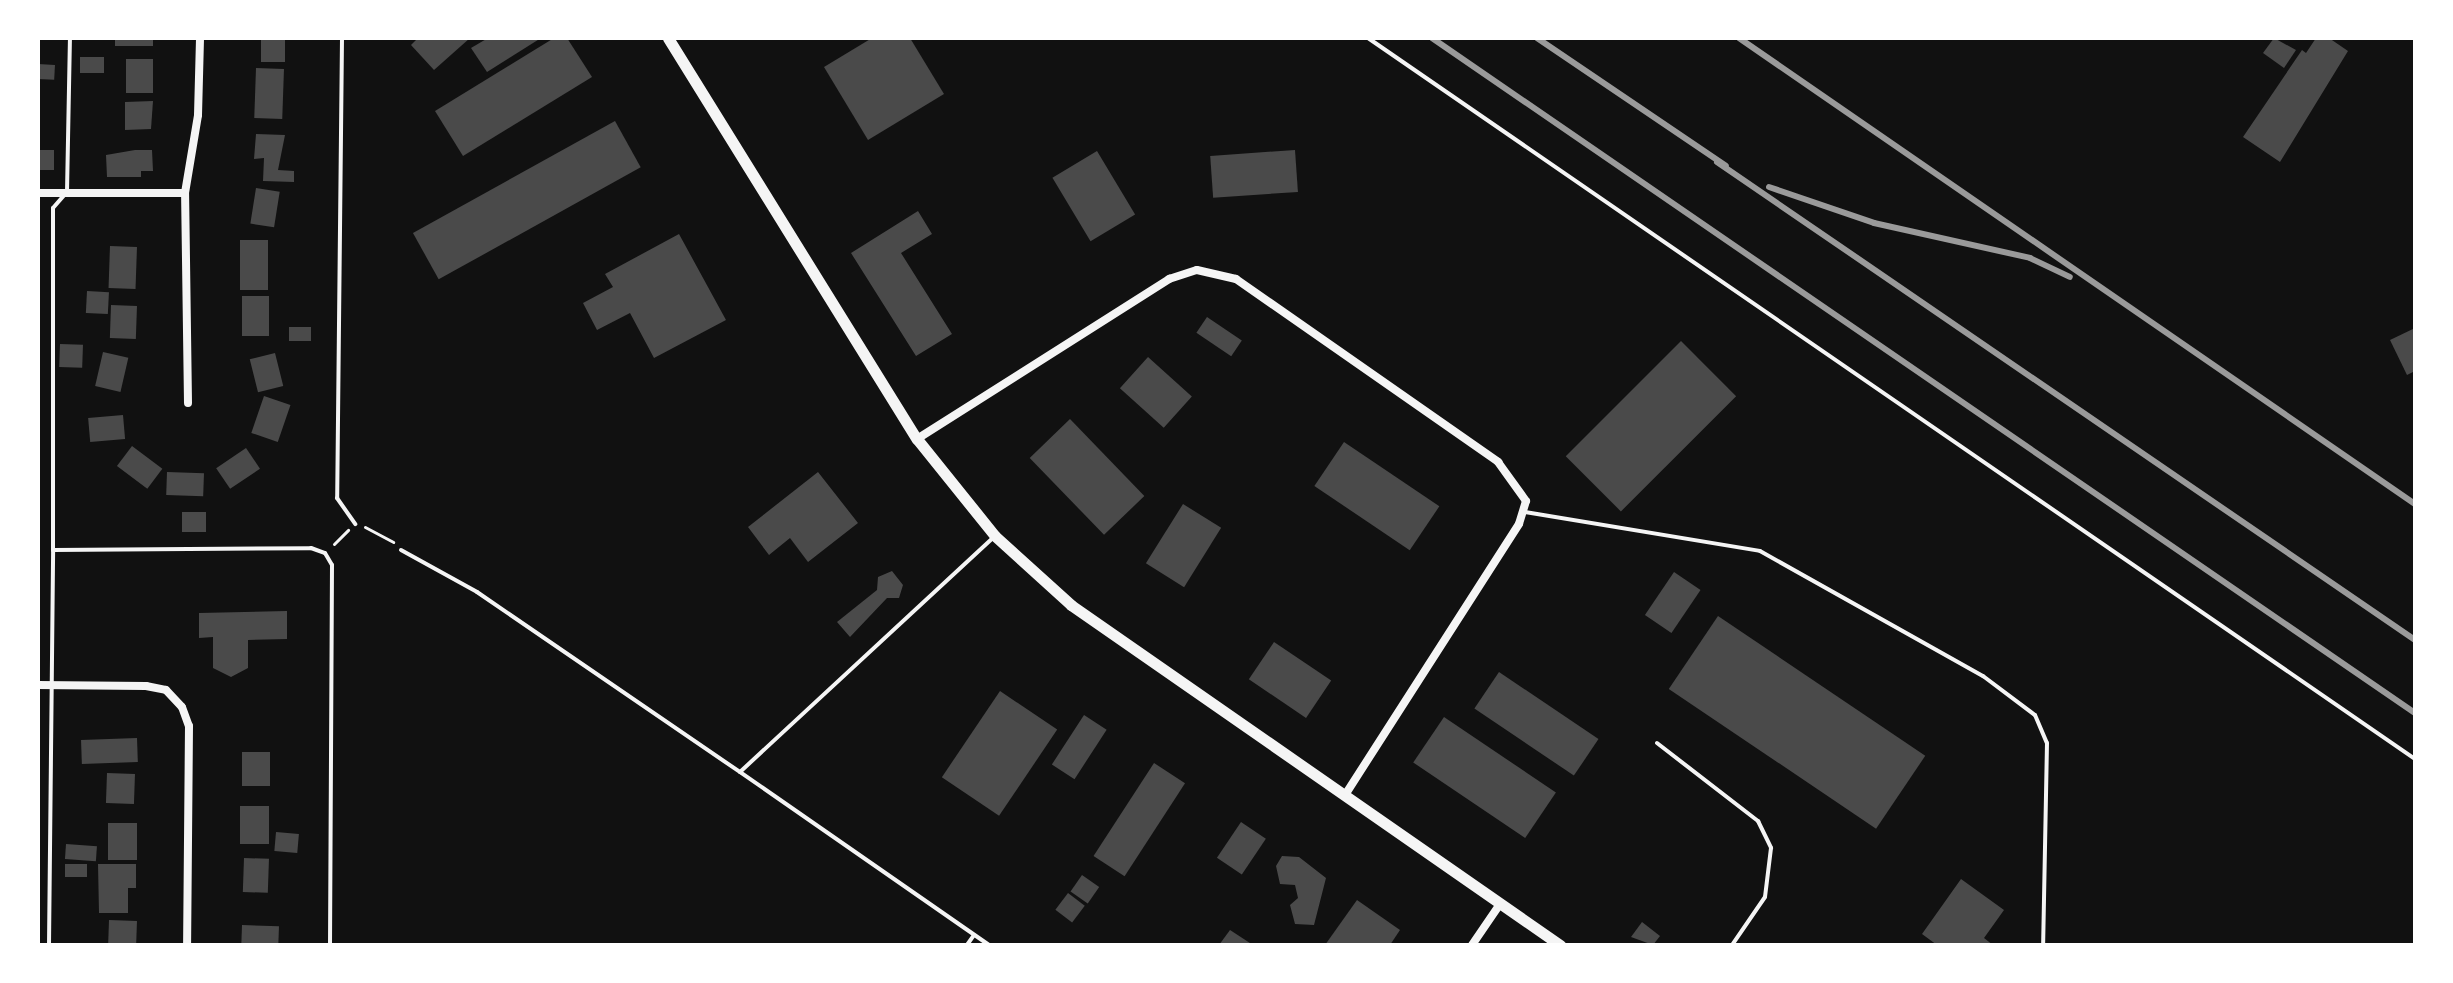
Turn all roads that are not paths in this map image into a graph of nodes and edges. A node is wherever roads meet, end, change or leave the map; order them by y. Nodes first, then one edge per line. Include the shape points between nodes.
1 (70, 38) edge
2 (200, 38) edge
3 (342, 38) edge
4 (668, 38) edge
5 (1368, 38) edge
6 (67, 192) junction
7 (38, 193) edge
8 (185, 193) junction
9 (188, 403) dead end
10 (917, 439) junction
11 (1523, 511) junction
12 (355, 524) road end
13 (995, 536) junction
14 (53, 550) junction
15 (401, 550) road end
16 (38, 685) edge
17 (50, 685) junction
18 (1657, 743) dead end
19 (2415, 759) edge
20 (740, 772) junction
21 (1345, 795) junction
22 (1500, 904) junction
23 (974, 935) junction
24 (49, 945) edge
25 (187, 945) edge
26 (330, 945) edge
27 (967, 945) edge
28 (989, 945) edge
29 (1472, 945) edge
30 (1560, 945) edge
31 (1732, 945) edge
32 (2043, 945) edge

1 - 6 lane
2 - 8 street via 198,115
3 - 12 lane via 337,498
4 - 10 street
5 - 19 lane
6 - 7 street
6 - 8 street
6 - 14 lane via 53,208
8 - 9 street
10 - 11 street via 1169,279 1197,270 1236,279 1498,462 1526,501
10 - 13 street
11 - 21 street
11 - 32 lane via 1760,551 1983,676 2035,715 2047,743
13 - 20 lane
13 - 21 street via 1071,605
14 - 17 lane
14 - 26 lane via 311,548 325,553 332,565
15 - 20 lane via 477,592
16 - 17 street
17 - 24 lane
17 - 25 street via 146,686 166,690 182,707 189,726
18 - 31 lane via 1758,821 1771,848 1765,897
20 - 23 lane
21 - 22 street
22 - 29 street
22 - 30 street
23 - 27 lane
23 - 28 lane

